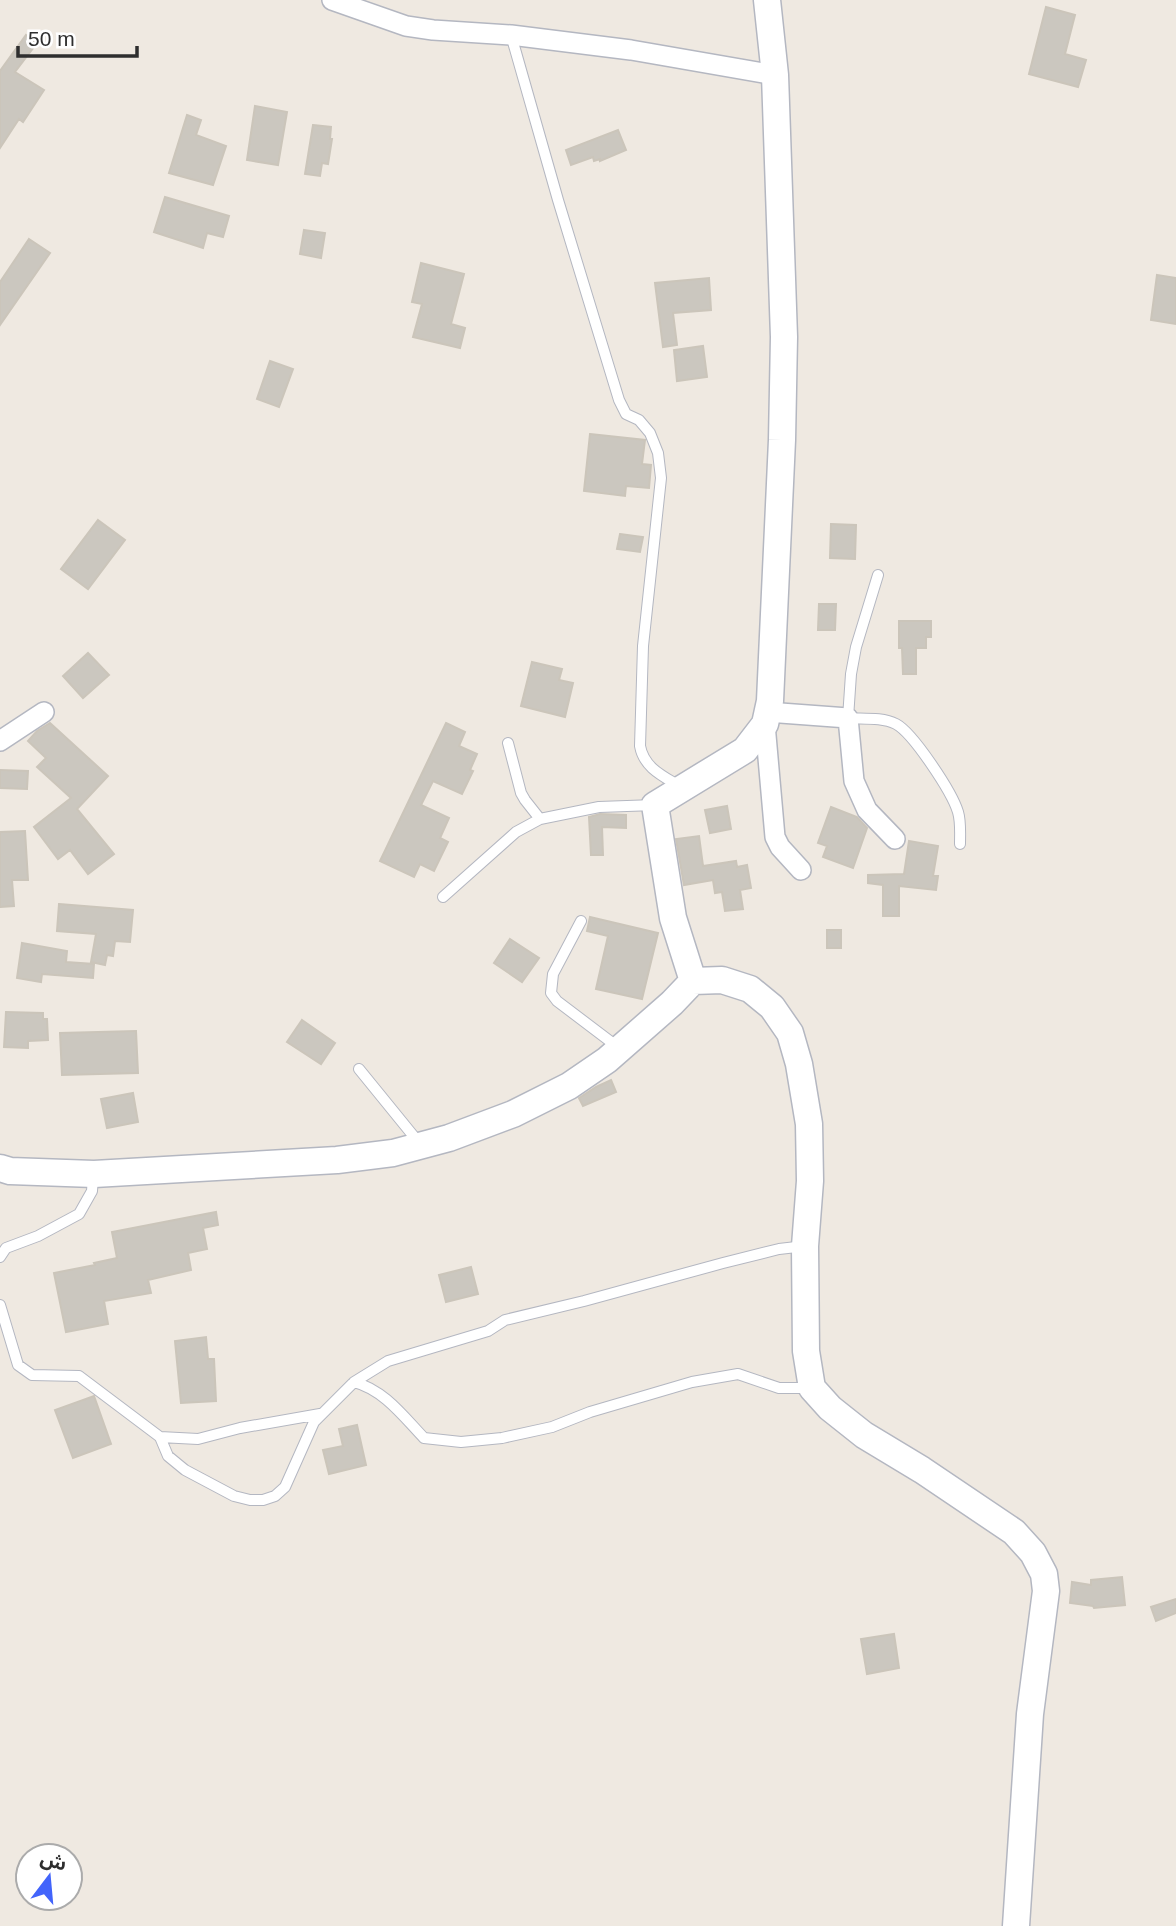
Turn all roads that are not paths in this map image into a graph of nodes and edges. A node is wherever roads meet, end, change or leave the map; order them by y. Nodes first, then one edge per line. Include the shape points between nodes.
1 (332, 0) edge
2 (767, 0) edge
3 (511, 35) junction
4 (775, 75) junction
5 (878, 575) dead end
6 (44, 712) dead end
7 (766, 718) junction
8 (848, 718) junction
9 (0, 741) edge
10 (509, 743) dead end
11 (683, 788) junction
12 (655, 806) junction
13 (540, 819) junction
14 (895, 839) dead end
15 (960, 844) dead end
16 (801, 870) dead end
17 (443, 897) dead end
18 (580, 921) dead end
19 (693, 981) junction
20 (620, 1049) junction
21 (359, 1069) dead end
22 (422, 1145) junction
23 (0, 1168) edge
24 (94, 1174) junction
25 (805, 1246) junction
26 (0, 1257) edge
27 (0, 1305) edge
28 (354, 1382) junction
29 (812, 1388) junction
30 (320, 1414) junction
31 (160, 1437) junction
32 (1016, 1926) edge

1 - 3 street via 406,26
2 - 4 street
3 - 4 street
3 - 11 lane via 619,400 626,414 650,433 658,453 661,478 643,646 640,746 650,768
4 - 7 street via 784,337 782,454
5 - 8 lane via 856,647
6 - 9 street
7 - 8 street
7 - 11 street via 745,750
7 - 16 street via 775,837
8 - 14 street via 854,781 867,810
8 - 15 lane via 888,721 907,732 955,804
10 - 13 lane via 521,793
11 - 12 street
12 - 13 lane via 599,807
12 - 19 street via 673,918
13 - 17 lane via 516,832
18 - 20 lane via 552,974 551,993
19 - 20 street
19 - 25 street via 722,980 750,989 772,1007 790,1033 809,1124
20 - 22 street via 569,1086 513,1114
21 - 22 lane
22 - 24 street via 337,1160
23 - 24 street
24 - 26 lane via 92,1191 79,1214 6,1248
25 - 28 lane via 505,1321 488,1331 388,1361
25 - 29 street via 806,1351
27 - 31 lane via 18,1365 32,1375 79,1376
28 - 29 lane via 386,1398 424,1438 461,1442 552,1427 631,1399 738,1374 779,1388
28 - 30 lane
29 - 32 street via 864,1435 1014,1532 1044,1574
30 - 31 lane via 198,1439
30 - 31 lane via 285,1487 263,1500 234,1496 185,1470 168,1456

